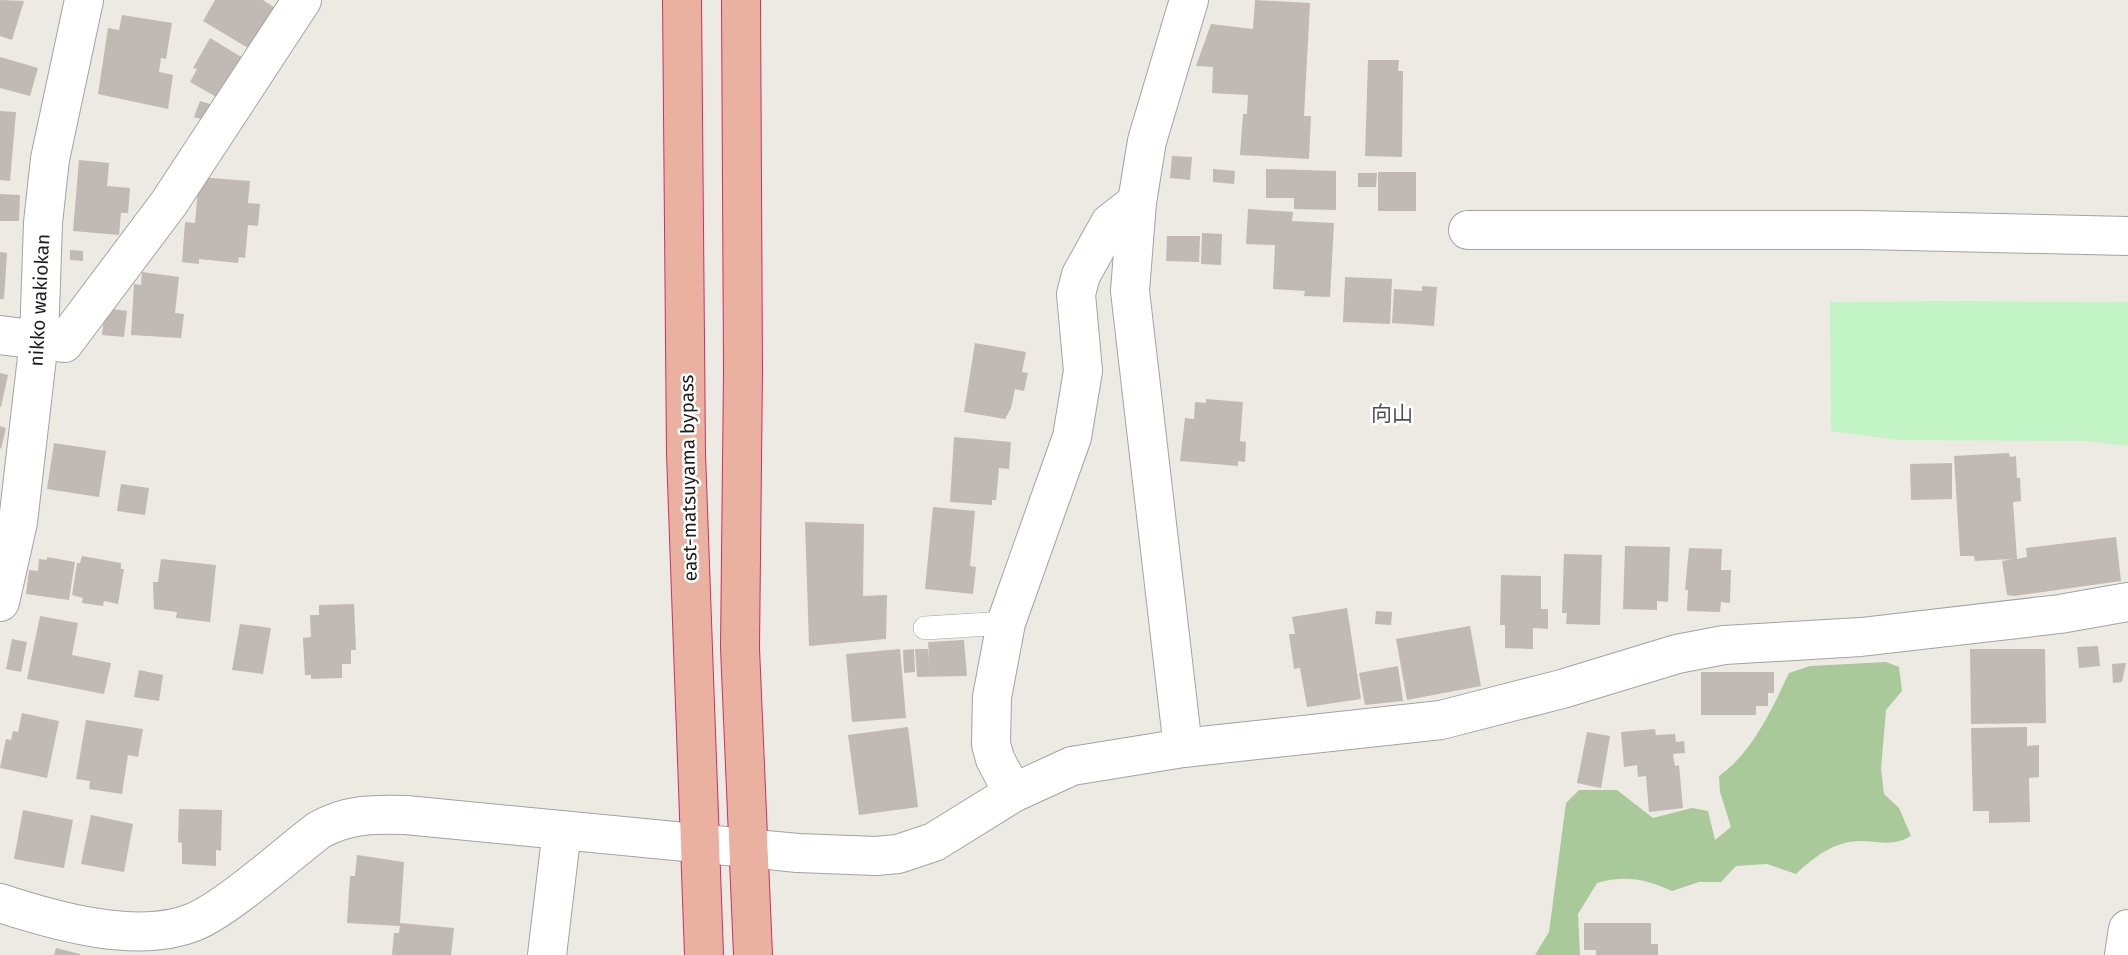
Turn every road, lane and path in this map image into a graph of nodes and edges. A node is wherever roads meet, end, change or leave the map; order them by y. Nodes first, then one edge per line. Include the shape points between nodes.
1 (84, 0) edge
2 (302, 0) edge
3 (682, 0) edge
4 (741, 0) edge
5 (1189, 0) edge
6 (1137, 202) junction
7 (1468, 230) dead end
8 (2128, 236) edge
9 (0, 335) edge
10 (39, 340) junction
11 (0, 602) edge
12 (2128, 602) edge
13 (1006, 623) junction
14 (925, 628) dead end
15 (1183, 748) junction
16 (1013, 793) junction
17 (562, 830) junction
18 (699, 844) junction
19 (749, 849) junction
20 (0, 902) edge
21 (2128, 929) edge
22 (547, 955) edge
23 (704, 955) edge
24 (753, 955) edge
25 (2124, 955) edge

1 - 10 street, nikko wakiokan via 50,159
2 - 10 street via 169,203 64,343
3 - 18 highway, east-matsuyama bypass via 686,454
4 - 19 highway via 740,648
5 - 6 street via 1147,141
6 - 13 street via 1110,223 1081,275 1076,294 1083,371 1072,437
6 - 15 street via 1130,290
7 - 8 street via 1863,230
9 - 10 street
10 - 11 street, nikko wakiokan via 18,522
12 - 15 street via 1861,638 1715,646 1441,720
13 - 14 lane
13 - 16 street via 992,697 991,744
15 - 16 street via 1072,766
16 - 19 street via 934,842 898,854
17 - 18 street
17 - 20 street via 406,815 340,818 210,912 170,927 137,931 53,920
17 - 22 street
18 - 19 street
18 - 23 highway, east-matsuyama bypass
19 - 24 highway
21 - 25 street

